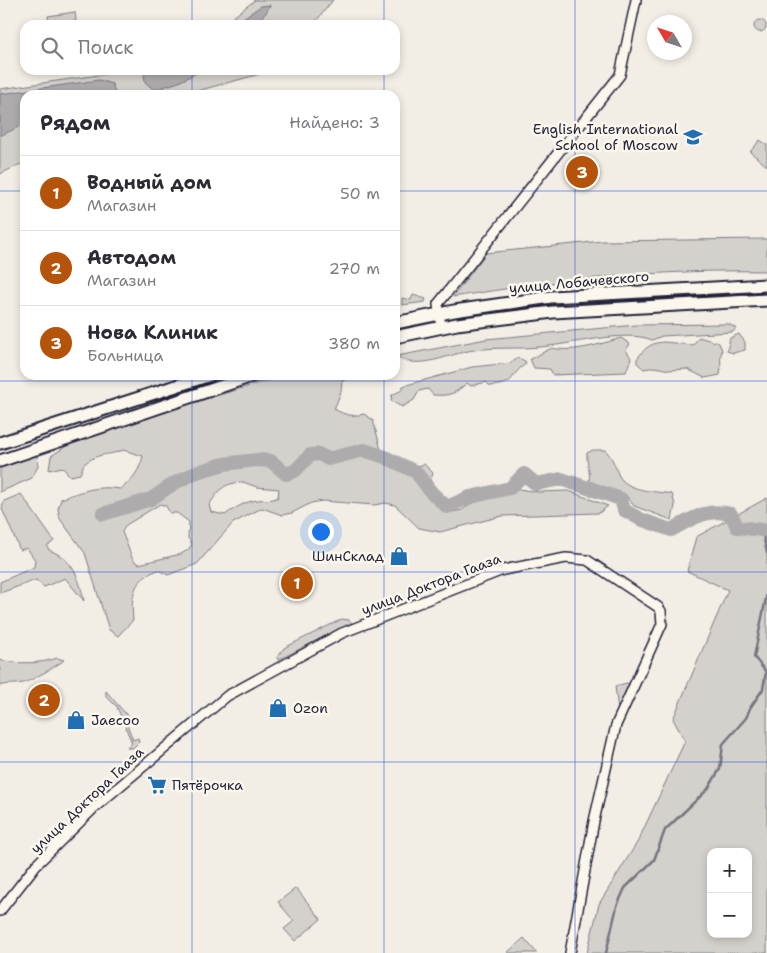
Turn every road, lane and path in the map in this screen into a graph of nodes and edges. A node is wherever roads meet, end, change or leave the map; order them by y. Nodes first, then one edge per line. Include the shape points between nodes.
1 (636, 0) edge
2 (767, 285) edge
3 (767, 300) edge
4 (438, 313) junction
5 (400, 322) edge
6 (442, 327) junction
7 (400, 336) edge
8 (195, 380) edge
9 (240, 380) edge
10 (0, 443) edge
11 (0, 461) edge
12 (0, 910) edge
13 (570, 953) edge

1 - 4 street via 620,75 438,304
2 - 4 main road, улица Лобачевского via 551,297
3 - 6 main road, улица Лобачевского via 553,312
4 - 5 main road, улица Лобачевского
4 - 6 street
6 - 7 main road, улица Лобачевского
8 - 10 main road
9 - 11 main road
12 - 13 street, улица Доктора Гааза via 36,865 95,807 227,696 327,640 430,598 503,570 566,558 580,559 587,560 658,607 662,624 616,725

